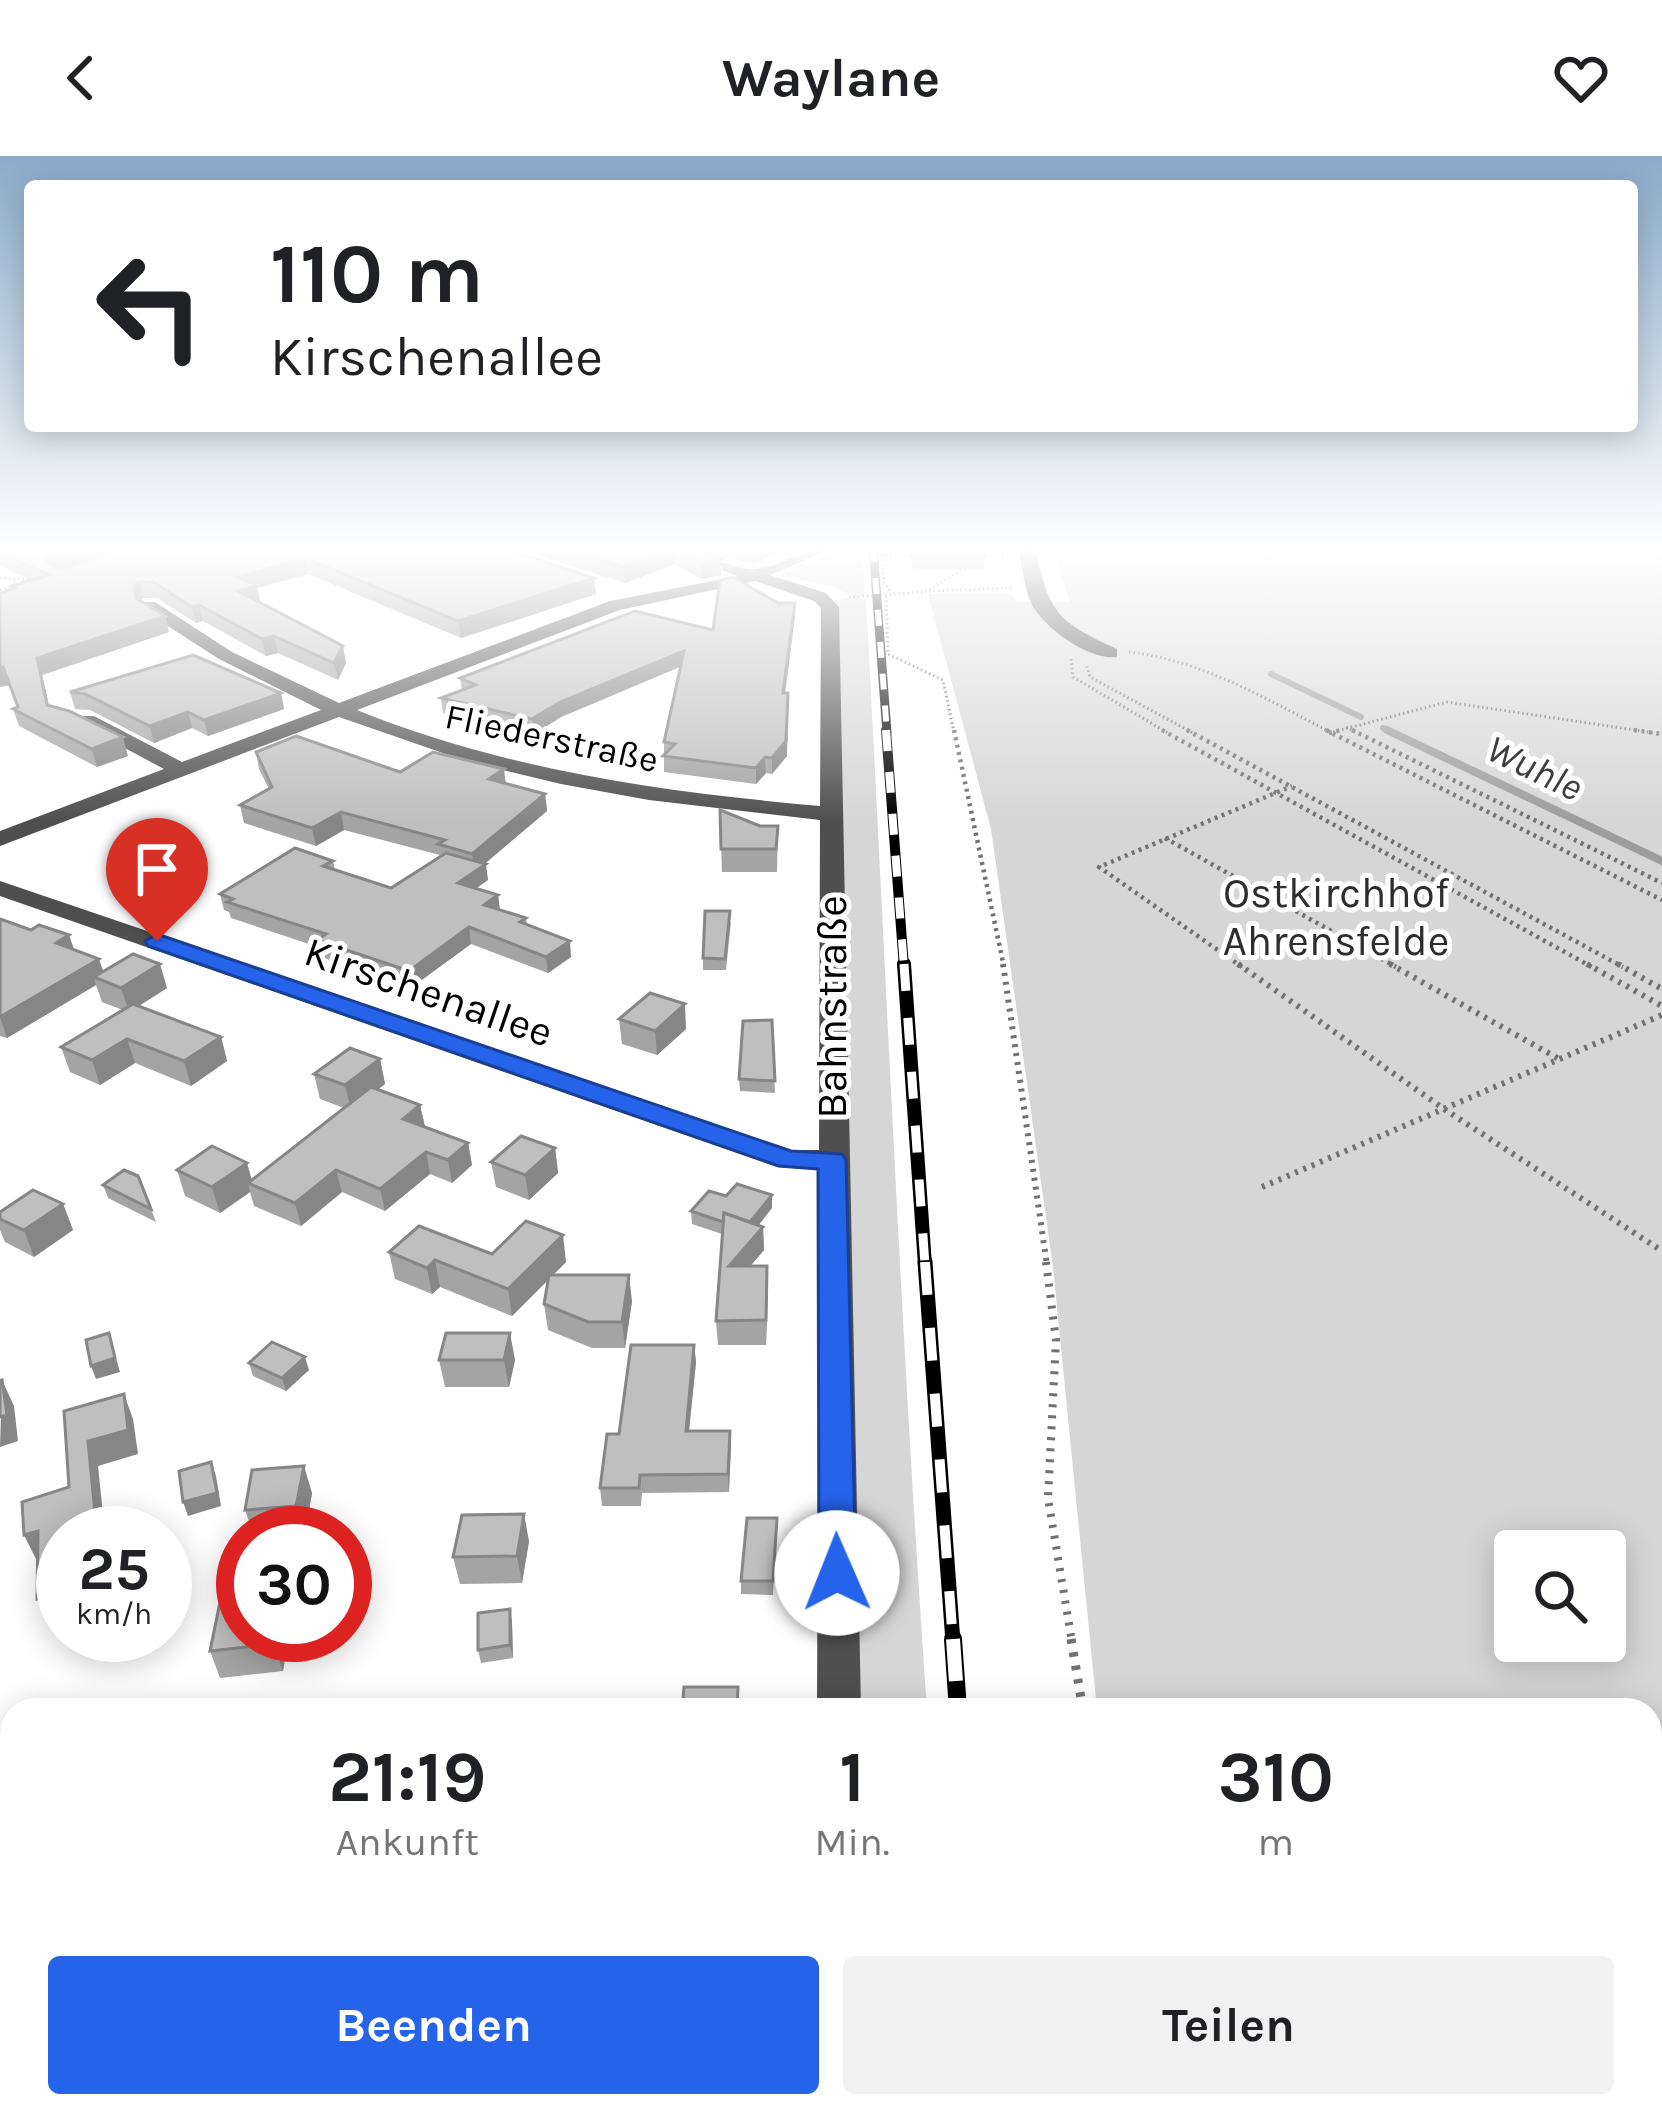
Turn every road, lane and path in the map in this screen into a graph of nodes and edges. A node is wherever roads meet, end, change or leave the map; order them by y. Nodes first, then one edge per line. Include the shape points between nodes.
1 (193, 638) edge
2 (527, 638) edge
3 (830, 638) edge
4 (888, 638) edge
5 (1076, 638) edge
6 (1111, 653) junction
7 (1073, 676) dead end
8 (333, 711) junction
9 (63, 716) edge
10 (1346, 727) junction
11 (1329, 733) junction
12 (1662, 734) edge
13 (179, 769) junction
14 (1294, 785) junction
15 (1275, 792) junction
16 (829, 814) junction
17 (1163, 837) junction
18 (0, 839) edge
19 (1662, 883) edge
20 (0, 887) edge
21 (1662, 900) edge
22 (1662, 989) edge
23 (1662, 1006) edge
24 (1662, 1016) edge
25 (1559, 1059) junction
26 (1444, 1108) junction
27 (832, 1160) junction
28 (1262, 1187) dead end
29 (1662, 1251) edge
30 (839, 1698) edge
31 (1081, 1698) edge

1 - 8 street, Fliederstraße
2 - 8 street
3 - 16 street, Bahnstraße
4 - 31 path via 888,654 943,680 1007,982 1056,1340 1048,1498
5 - 6 street
6 - 11 path via 1197,668
6 - 14 path via 1085,662 1090,677
7 - 15 path
8 - 13 street
8 - 16 street, Fliederstraße via 520,769 712,804
9 - 13 street
10 - 11 path
10 - 12 path via 1447,702
10 - 19 path
11 - 21 path
13 - 18 street
14 - 15 path
14 - 22 path
15 - 17 path
15 - 23 path
16 - 27 street, Bahnstraße
17 - 25 path
17 - 26 path via 1100,867
20 - 27 street, Kirschenallee via 788,1160
24 - 25 path
25 - 26 path
26 - 28 path
26 - 29 path
27 - 30 street, Bahnstraße

